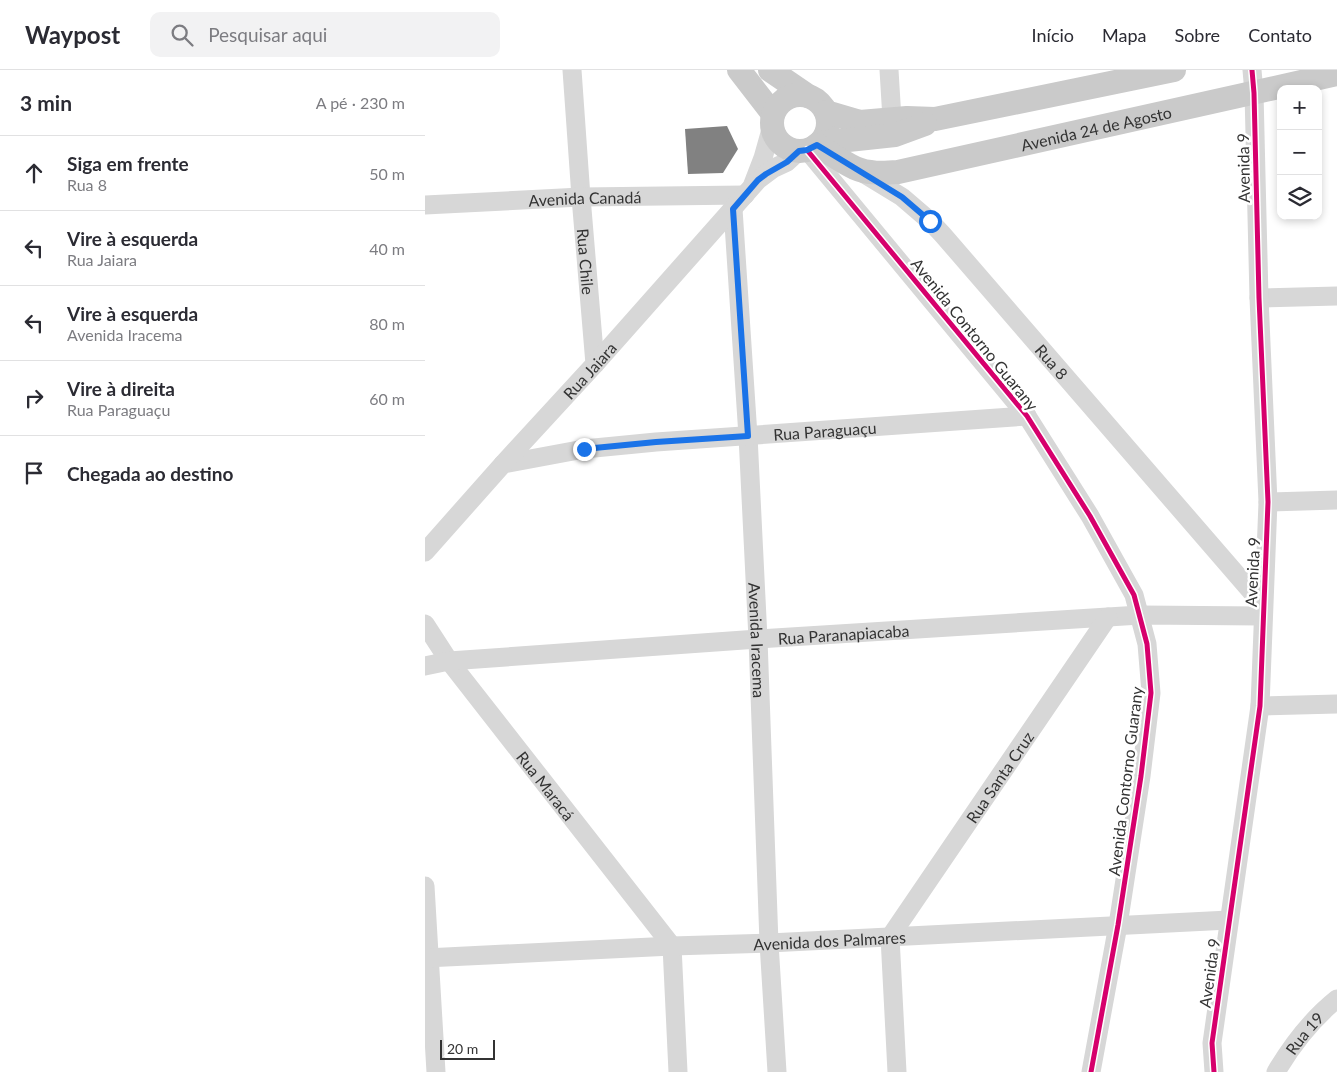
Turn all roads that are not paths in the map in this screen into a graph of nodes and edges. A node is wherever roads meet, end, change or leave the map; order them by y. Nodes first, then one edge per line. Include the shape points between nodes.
1 (572, 70) edge
2 (739, 70) edge
3 (770, 70) edge
4 (889, 70) edge
5 (1174, 70) edge
6 (1337, 74) edge
7 (1253, 82) edge
8 (809, 96) junction
9 (826, 112) junction
10 (892, 119) junction
11 (935, 119) junction
12 (772, 120) junction
13 (811, 147) junction
14 (856, 168) junction
15 (743, 197) junction
16 (581, 198) junction
17 (425, 205) edge
18 (1337, 296) edge
19 (1259, 298) junction
20 (595, 364) junction
21 (1027, 416) junction
22 (748, 436) junction
23 (503, 464) junction
24 (1337, 500) edge
25 (1267, 502) junction
26 (425, 552) edge
27 (1263, 611) junction
28 (1140, 615) junction
29 (1108, 617) junction
30 (425, 624) edge
31 (758, 639) junction
32 (449, 661) junction
33 (425, 666) edge
34 (1337, 704) edge
35 (1260, 706) junction
36 (425, 886) edge
37 (425, 895) edge
38 (1229, 920) junction
39 (1118, 925) junction
40 (890, 937) junction
41 (769, 943) junction
42 (672, 946) junction
43 (427, 957) edge
44 (1337, 999) edge
45 (436, 1072) edge
46 (678, 1072) edge
47 (777, 1072) edge
48 (897, 1072) edge
49 (1091, 1072) edge
50 (1214, 1072) edge
51 (1276, 1072) edge

1 - 16 street, Rua Chile
2 - 12 main road
3 - 8 main road
4 - 10 street
5 - 11 main road
6 - 7 main road, Avenida 24 de Agosto
7 - 14 main road, Avenida 24 de Agosto via 911,170 885,173
7 - 19 street, Avenida 9
8 - 9 main road
8 - 12 main road via 787,98 776,108
9 - 10 main road via 860,122
9 - 13 main road via 828,128 825,136
10 - 11 main road
11 - 13 main road via 895,135
12 - 13 main road via 774,134 784,146 791,150
12 - 15 street, Rua Jaiara via 763,158
13 - 14 main road, Rua 8
13 - 15 street, Rua Jaiara via 766,174
13 - 21 street, Avenida Contorno Guarany
14 - 27 street, Rua 8 via 902,197 943,235
15 - 16 street, Avenida Canadá
15 - 20 street, Rua Jaiara
15 - 22 street, Avenida Iracema
16 - 17 street, Avenida Canadá
16 - 20 street, Rua Chile
18 - 19 street
19 - 25 street, Avenida 9
20 - 23 street, Rua Jaiara
21 - 22 street, Rua Paraguaçu
21 - 28 street, Avenida Contorno Guarany via 1094,524 1134,595
22 - 23 street, Rua Paraguaçu via 584,449
22 - 31 street, Avenida Iracema
23 - 26 street, Rua Jaiara
24 - 25 street
25 - 27 street, Avenida 9
27 - 28 street, Rua Paranapiacaba
27 - 35 street, Avenida 9
28 - 29 street, Rua Paranapiacaba
28 - 39 street, Avenida Contorno Guarany via 1147,644 1151,693
29 - 31 street, Rua Paranapiacaba
29 - 40 street, Rua Santa Cruz
30 - 32 street, Rua Maracá
31 - 32 street, Rua Paranapiacaba
31 - 41 street, Avenida Iracema
32 - 33 street, Rua Paranapiacaba
32 - 42 street, Rua Maracá
34 - 35 street
35 - 38 street, Avenida 9
36 - 37 street
37 - 43 street
38 - 39 street, Avenida dos Palmares
38 - 50 street, Avenida 9 via 1212,1044
39 - 40 street, Avenida dos Palmares
39 - 49 street, Avenida Contorno Guarany
40 - 41 street, Avenida dos Palmares
40 - 48 street
41 - 42 street, Avenida dos Palmares
41 - 47 street, Avenida Iracema
42 - 43 street, Avenida dos Palmares
42 - 46 street
43 - 45 street
44 - 51 street, Rua 19 via 1325,1008 1289,1050

